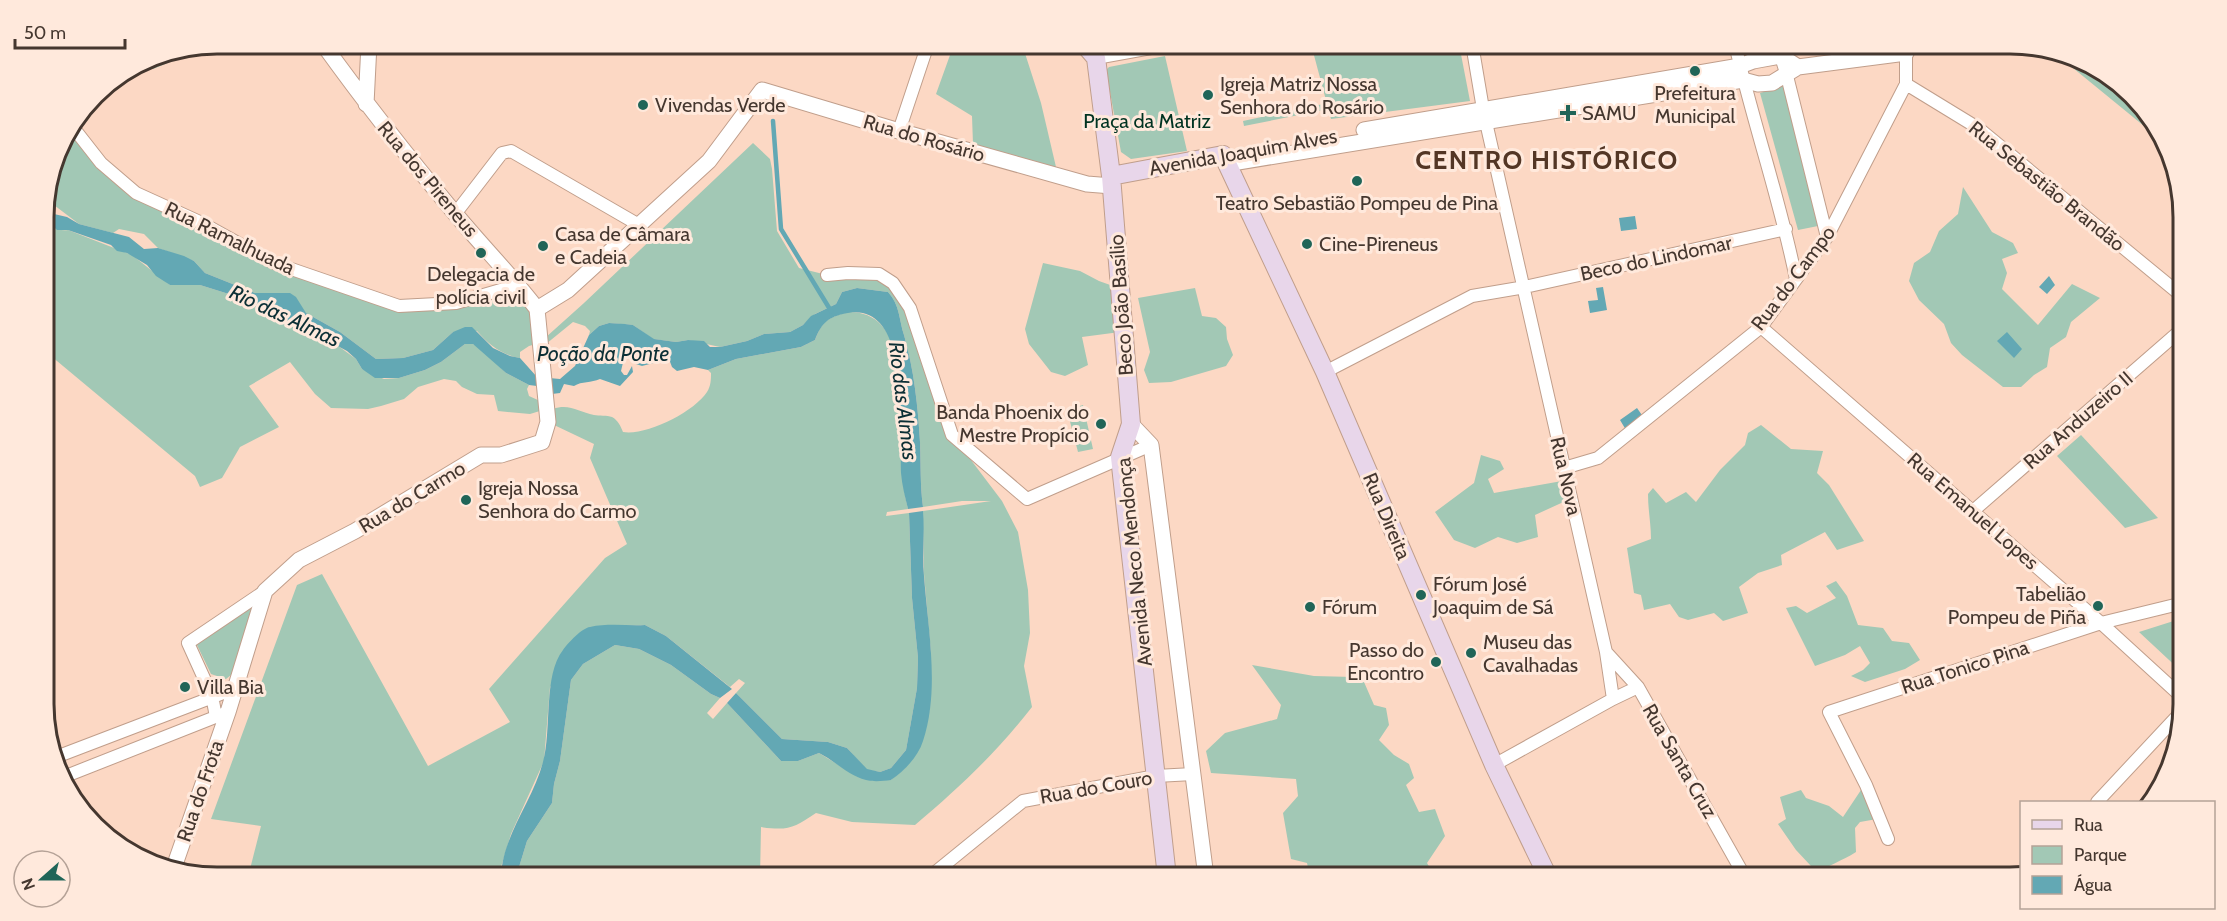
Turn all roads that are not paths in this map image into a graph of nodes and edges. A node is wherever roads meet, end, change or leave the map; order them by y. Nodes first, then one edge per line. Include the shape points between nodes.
1 (330, 54) edge
2 (368, 54) edge
3 (925, 54) edge
4 (1093, 54) edge
5 (1118, 54) edge
6 (1474, 54) edge
7 (1737, 54) edge
8 (1770, 54) edge
9 (1782, 54) edge
10 (1878, 54) edge
11 (1908, 54) edge
12 (1096, 58) junction
13 (1793, 71) junction
14 (1742, 73) junction
15 (1906, 84) junction
16 (366, 104) junction
17 (1485, 115) junction
18 (899, 132) junction
19 (77, 133) edge
20 (1225, 160) junction
21 (1112, 181) junction
22 (455, 214) junction
23 (639, 225) junction
24 (1786, 229) junction
25 (1827, 237) junction
26 (827, 275) dead end
27 (1796, 279) junction
28 (518, 285) junction
29 (1525, 287) junction
30 (2173, 289) edge
31 (537, 309) junction
32 (1761, 327) junction
33 (2173, 337) edge
34 (1325, 372) junction
35 (1131, 423) junction
36 (1151, 445) junction
37 (1120, 458) junction
38 (1564, 468) junction
39 (1973, 511) junction
40 (265, 591) junction
41 (2173, 605) edge
42 (2101, 623) junction
43 (1606, 652) junction
44 (1638, 687) junction
45 (2173, 688) edge
46 (234, 689) junction
47 (212, 696) junction
48 (1613, 699) junction
49 (222, 714) junction
50 (2172, 721) edge
51 (63, 755) edge
52 (1494, 765) junction
53 (1193, 774) junction
54 (71, 775) edge
55 (1155, 776) junction
56 (2098, 801) edge
57 (1888, 838) dead end
58 (176, 861) edge
59 (942, 867) edge
60 (1166, 867) edge
61 (1205, 867) edge
62 (1543, 867) edge
63 (1739, 867) edge

1 - 16 street, Rua dos Pireneus
2 - 16 street
3 - 18 street
4 - 12 main road
5 - 12 street
6 - 17 street, Rua Nova
7 - 14 street
8 - 14 street, Avenida Joaquim Alves via 1753,61
9 - 13 street, Avenida Joaquim Alves
10 - 13 street, Avenida Joaquim Alves
11 - 15 street, Rua do Campo
12 - 21 main road, Beco João Basílio
13 - 14 street, Avenida Joaquim Alves via 1772,83 1758,84
13 - 25 street
14 - 17 street, Avenida Joaquim Alves
14 - 24 street
15 - 25 street, Rua do Campo
15 - 30 street, Rua Sebastião Brandão via 1978,128
16 - 22 street, Rua dos Pireneus
17 - 20 street, Avenida Joaquim Alves
17 - 29 street, Rua Nova
18 - 21 street, Rua do Rosário via 1087,184
18 - 23 street, Rua do Rosário via 762,90 709,161
19 - 28 street, Rua Ramalhuada via 101,163 136,193 202,223 274,263 399,306 456,303
20 - 21 main road, Avenida Joaquim Alves
20 - 34 main road, Rua Direita
21 - 35 main road, Beco João Basílio
22 - 23 street via 502,153 511,151
22 - 28 street, Rua dos Pireneus
23 - 31 street via 568,290
24 - 27 street
24 - 29 street, Beco do Lindomar
25 - 27 street, Rua do Campo
26 - 37 street via 879,274 893,283 910,308 952,435 1027,500
27 - 32 street, Rua do Campo
28 - 31 street, Rua dos Pireneus
29 - 34 street, Beco do Lindomar via 1472,296
29 - 38 street, Rua Nova
31 - 40 street, Rua do Carmo via 548,422 542,442 501,455 481,455 299,560
32 - 38 street, Rua do Campo via 1598,458
32 - 39 street, Rua Emanuel Lopes
33 - 39 street, Rua Anduzeiro II
34 - 52 main road, Rua Direita
35 - 36 street, Avenida Neco Mendonça
35 - 37 main road, Avenida Neco Mendonça
36 - 37 street
36 - 53 street, Avenida Neco Mendonça
37 - 55 main road, Avenida Neco Mendonça
38 - 43 street, Rua Nova
39 - 42 street, Rua Emanuel Lopes
40 - 46 street
40 - 47 street via 188,643
41 - 42 street, Rua Tonico Pina
42 - 45 street, Rua Emanuel Lopes
42 - 57 street, Rua Tonico Pina via 1830,712
43 - 44 street, Rua Santa Cruz
43 - 48 street, Rua Nova
44 - 48 street
44 - 63 street, Rua Santa Cruz
46 - 47 street
46 - 49 street
47 - 49 street
47 - 51 street
48 - 52 street
49 - 54 street
49 - 58 street, Rua do Frota
50 - 56 street
52 - 62 main road, Rua Direita
53 - 55 street, Rua do Couro
53 - 61 street, Avenida Neco Mendonça
55 - 59 street, Rua do Couro via 1023,801
55 - 60 main road, Avenida Neco Mendonça

